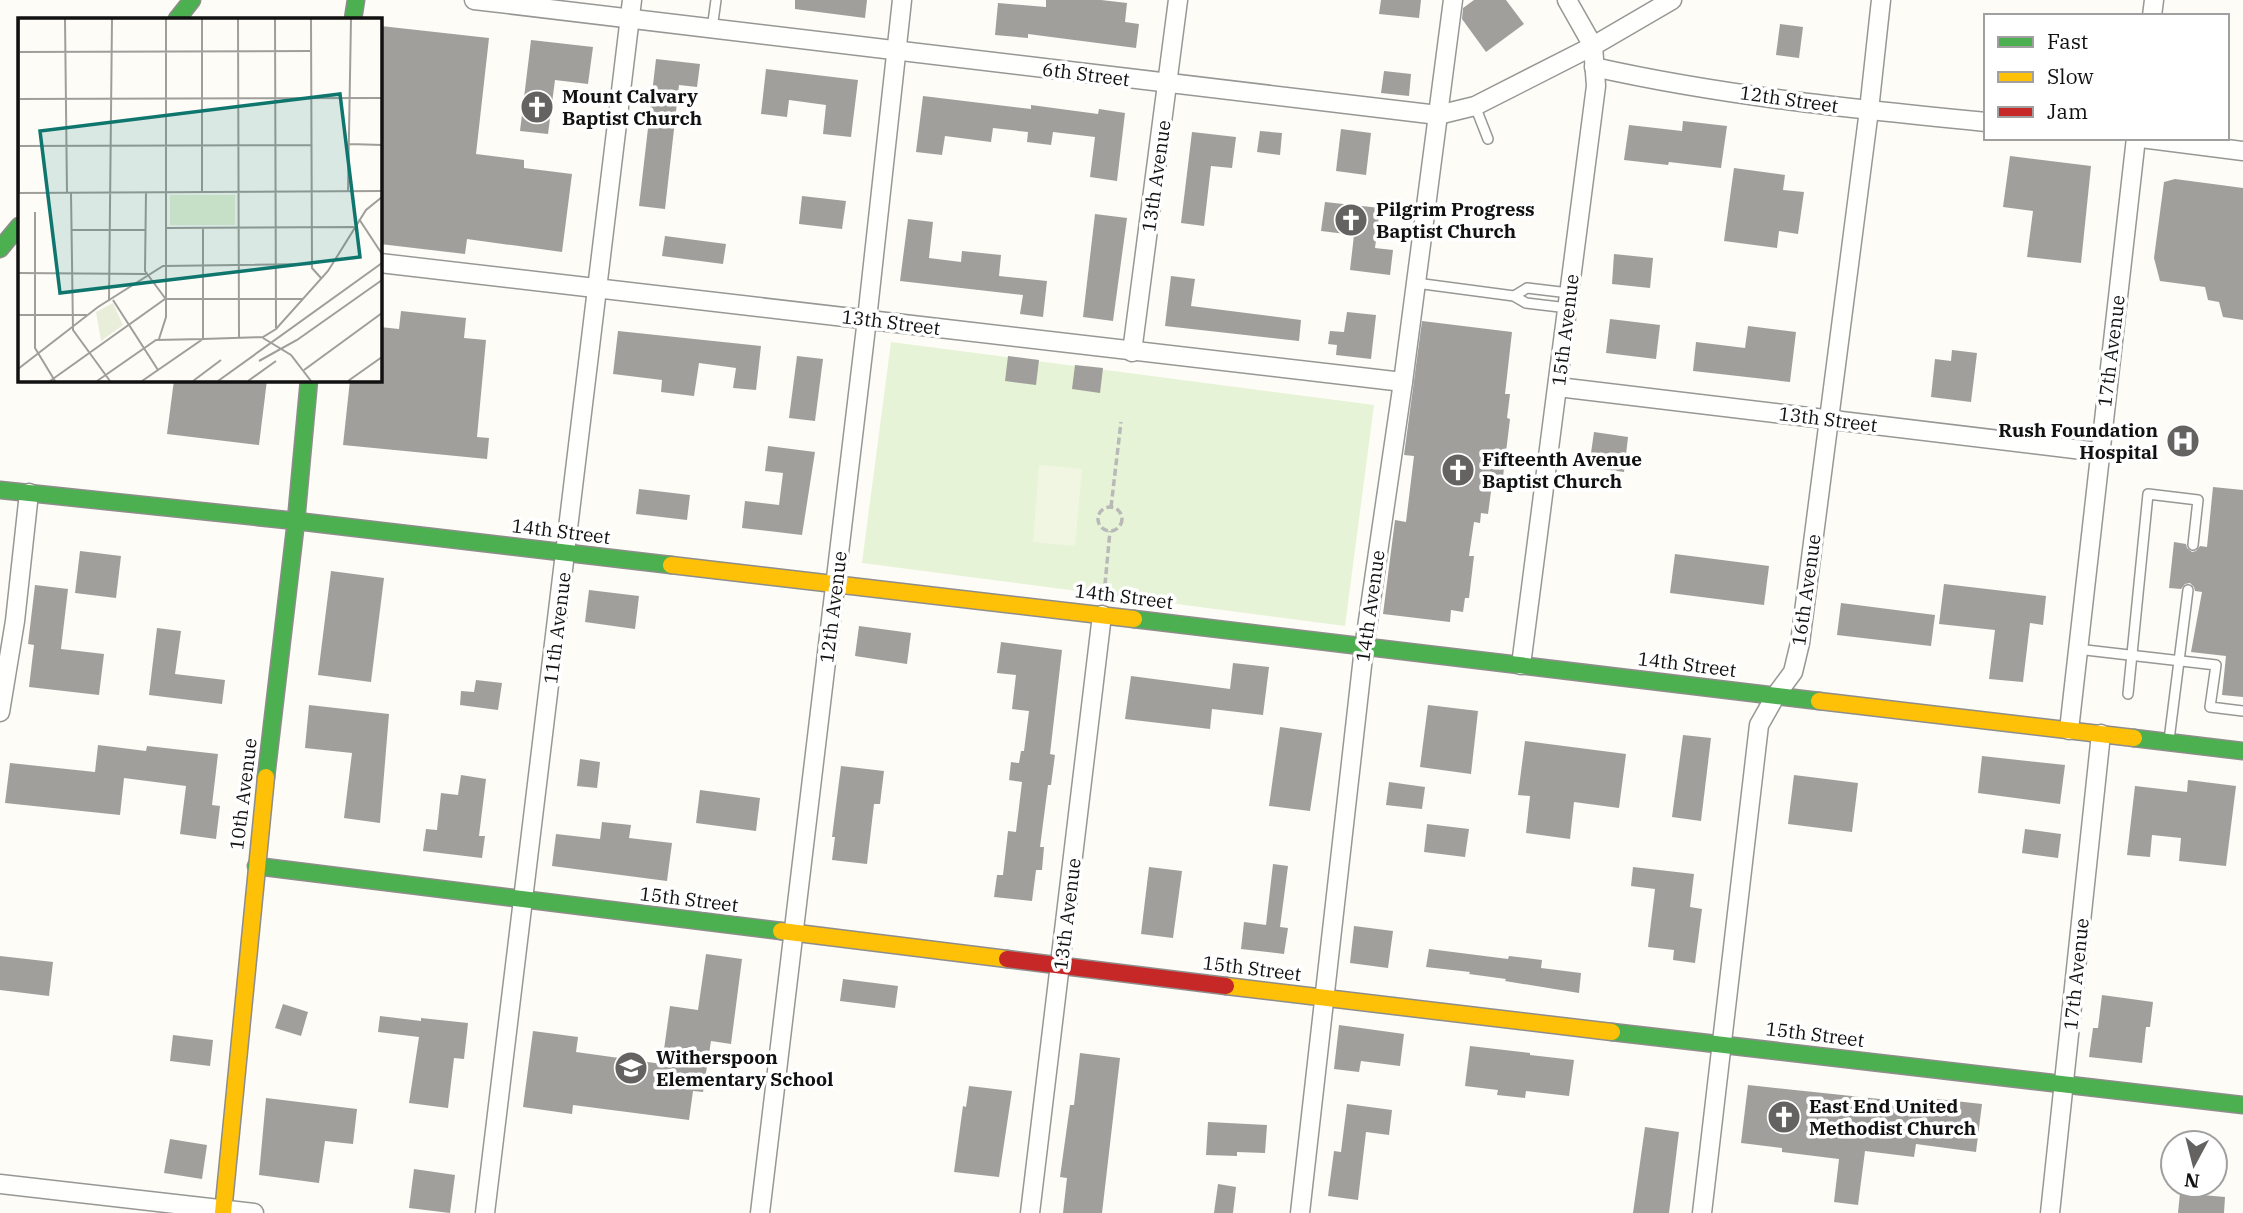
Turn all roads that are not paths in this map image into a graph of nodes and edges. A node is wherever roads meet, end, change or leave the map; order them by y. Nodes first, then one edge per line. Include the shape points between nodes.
1 (192, 0) edge
2 (356, 0) edge
3 (474, 0) edge
4 (632, 0) edge
5 (716, 0) edge
6 (902, 0) edge
7 (1178, 0) edge
8 (1453, 0) edge
9 (1567, 0) edge
10 (1672, 0) edge
11 (1881, 0) edge
12 (178, 18) edge
13 (354, 18) edge
14 (629, 20) junction
15 (712, 29) junction
16 (1593, 47) junction
17 (896, 49) junction
18 (1594, 67) junction
19 (1168, 84) junction
20 (1475, 106) junction
21 (1869, 110) junction
22 (1438, 115) junction
23 (1984, 122) edge
24 (1489, 139) dead end
25 (2136, 140) edge
26 (2157, 140) edge
27 (2243, 151) edge
28 (18, 227) edge
29 (0, 248) edge
30 (382, 263) edge
31 (1416, 283) junction
32 (598, 288) junction
33 (1514, 296) junction
34 (1569, 301) junction
35 (867, 319) junction
36 (1132, 352) junction
37 (309, 382) edge
38 (1403, 382) junction
39 (1558, 387) junction
40 (1830, 419) junction
41 (2099, 452) junction
42 (0, 490) edge
43 (29, 493) junction
44 (296, 521) junction
45 (2193, 545) dead end
46 (566, 553) junction
47 (835, 584) junction
48 (2188, 590) dead end
49 (1102, 615) junction
50 (1364, 648) junction
51 (2077, 649) junction
52 (2132, 656) junction
53 (2180, 662) junction
54 (1521, 665) junction
55 (2128, 694) dead end
56 (1776, 695) junction
57 (2243, 711) edge
58 (0, 712) edge
59 (2069, 730) junction
60 (2101, 734) junction
61 (2168, 742) junction
62 (2243, 751) edge
63 (256, 866) junction
64 (524, 900) junction
65 (792, 933) junction
66 (1061, 966) junction
67 (1324, 997) junction
68 (1723, 1044) junction
69 (2065, 1086) junction
70 (2243, 1105) edge
71 (0, 1185) edge
72 (223, 1211) edge
73 (254, 1213) edge
74 (485, 1213) edge
75 (760, 1213) edge
76 (1031, 1213) edge
77 (1300, 1213) edge
78 (1702, 1213) edge
79 (2050, 1213) edge

1 - 12 street
2 - 13 street
3 - 14 street, 6th Street
4 - 14 street, 11th Avenue
5 - 15 lane
6 - 17 street, 12th Avenue
7 - 19 street, 13th Avenue
8 - 22 street, 14th Avenue
9 - 16 street, 15th Avenue
10 - 16 street, 6th Street
11 - 21 street, 16th Avenue
14 - 15 street, 6th Street
14 - 32 street, 11th Avenue
15 - 17 street, 6th Street
16 - 18 street, 15th Avenue
16 - 20 street, 6th Street
17 - 19 street, 6th Street
17 - 35 street, 12th Avenue
18 - 21 street, 12th Street via 1649,80
18 - 34 street, 15th Avenue via 1596,86
19 - 22 street, 6th Street
19 - 36 street, 13th Avenue
20 - 22 street, 6th Street
20 - 24 lane
21 - 23 street, 12th Street
21 - 40 street, 16th Avenue
22 - 31 street, 14th Avenue
25 - 41 street, 17th Avenue
26 - 27 street
28 - 29 street
30 - 32 street, 13th Street
31 - 33 lane
31 - 38 street, 14th Avenue
32 - 35 street, 13th Street
32 - 46 street, 11th Avenue
33 - 34 lane via 1526,303
33 - 34 lane via 1527,288
34 - 39 street, 15th Avenue
35 - 36 street, 13th Street
35 - 47 street, 12th Avenue
36 - 38 street, 13th Street
37 - 44 street, 10th Avenue
38 - 50 street, 14th Avenue
39 - 40 street, 13th Street
39 - 54 street, 15th Avenue
40 - 41 street, 13th Street
40 - 56 street, 16th Avenue via 1800,643 1793,672
41 - 51 street, 17th Avenue
42 - 43 street, 14th Street
43 - 44 street, 14th Street
43 - 58 street
44 - 46 street, 14th Street
44 - 63 street, 10th Avenue
45 - 52 lane via 2199,500 2148,494
46 - 47 street, 14th Street
46 - 64 street, 11th Avenue
47 - 49 street, 14th Street
47 - 65 street, 12th Avenue
48 - 53 lane
49 - 50 street, 14th Street
49 - 66 street, 13th Avenue
50 - 54 street, 14th Street
50 - 67 street, 14th Avenue
51 - 52 lane
51 - 59 street, 17th Avenue
52 - 53 lane
52 - 55 lane
53 - 57 lane via 2221,665 2210,707
53 - 61 lane
54 - 56 street, 14th Street
56 - 59 street, 14th Street
56 - 68 street, 16th Avenue via 1759,725
59 - 60 street, 14th Street
60 - 61 street, 14th Street
60 - 69 street, 17th Avenue
61 - 62 street, 14th Street
63 - 64 street, 15th Street
63 - 72 street, 10th Avenue
64 - 65 street, 15th Street
64 - 74 street, 11th Avenue
65 - 66 street, 15th Street
65 - 75 street, 12th Avenue
66 - 67 street, 15th Street
66 - 76 street, 13th Avenue
67 - 68 street, 15th Street
67 - 77 street, 14th Avenue
68 - 69 street, 15th Street
68 - 78 street, 16th Avenue
69 - 70 street, 15th Street
69 - 79 street, 17th Avenue
71 - 72 street
72 - 73 street

